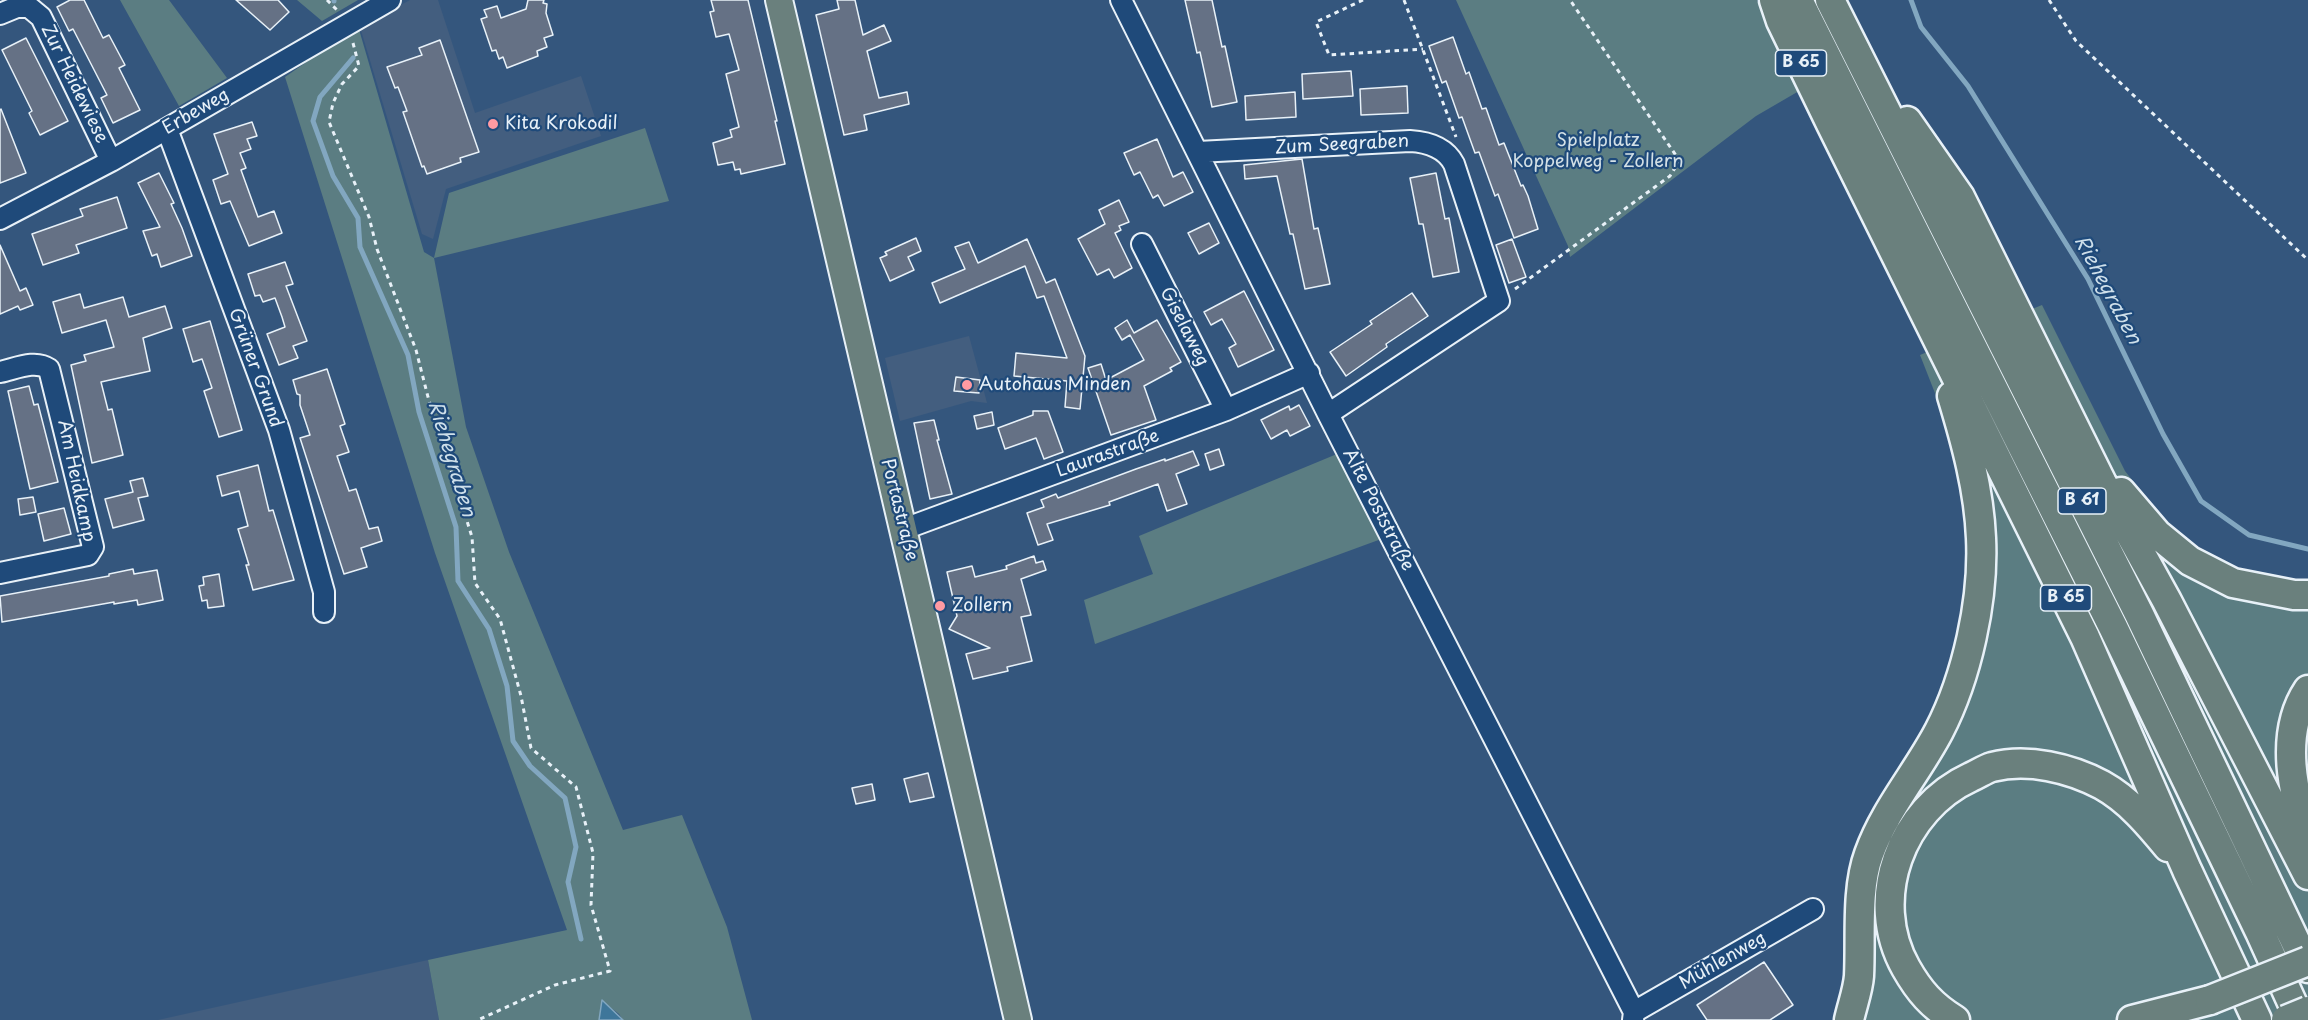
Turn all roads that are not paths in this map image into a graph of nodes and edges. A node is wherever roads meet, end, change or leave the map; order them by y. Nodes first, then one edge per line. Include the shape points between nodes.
1 (390, 0) edge
2 (779, 0) edge
3 (1121, 0) edge
4 (1774, 0) edge
5 (1798, 0) edge
6 (1830, 0) edge
7 (0, 14) edge
8 (1849, 38) junction
9 (167, 129) junction
10 (1198, 152) junction
11 (111, 161) junction
12 (0, 219) edge
13 (1142, 244) dead end
14 (1933, 330) junction
15 (0, 372) edge
16 (1309, 373) junction
17 (1226, 410) junction
18 (1328, 414) junction
19 (2079, 435) junction
20 (904, 529) junction
21 (0, 573) edge
22 (2308, 595) edge
23 (324, 612) dead end
24 (2308, 690) edge
25 (2308, 843) edge
26 (2187, 870) junction
27 (2308, 875) edge
28 (1813, 909) dead end
29 (2308, 961) edge
30 (2308, 968) edge
31 (2308, 981) edge
32 (2308, 1011) edge
33 (2212, 1012) edge
34 (1634, 1016) edge
35 (1018, 1020) edge
36 (1849, 1020) edge
37 (1955, 1020) edge
38 (2132, 1020) edge
39 (2156, 1020) edge
40 (2256, 1020) edge
41 (2286, 1020) edge
42 (2300, 1020) edge

1 - 9 street, Erbeweg
2 - 20 main road, Portastraße
3 - 10 street, Alte Poststraße
4 - 14 highway, B 65
5 - 42 highway, B 61 via 2113,627
6 - 8 highway, B 61
7 - 11 street, Zur Heidewiese via 29,7 41,17
8 - 19 highway, B 65 via 1960,197
8 - 30 highway, B 61 via 2139,614
9 - 11 street, Erbeweg
9 - 23 street, Grüner Grund via 279,430 324,592
10 - 16 street, Alte Poststraße
10 - 18 street, Zum Seegraben via 1410,141 1436,146 1454,164 1499,300
11 - 12 street, Erbeweg
13 - 17 street, Giselaweg
14 - 26 highway, B 65 via 2085,637
14 - 36 highway via 1974,483 1981,538 1980,593 1961,682 1939,731 1868,855 1862,884 1858,979
15 - 21 street, Am Heidkamp via 34,364 49,369 93,547 88,555 71,560
16 - 17 street, Laurastraße
16 - 18 street, Alte Poststraße
17 - 20 street, Laurastraße
18 - 34 street, Alte Poststraße
19 - 22 highway, B 65 via 2149,525 2190,561 2233,583
19 - 27 highway
20 - 35 main road, Portastraße
24 - 25 highway via 2301,700 2292,737 2292,777
26 - 37 highway via 2127,802 2068,770 2028,764 1992,767 1952,786 1922,812 1903,841 1891,879 1890,926 1898,954 1917,988 1930,1003
26 - 40 highway, B 65
28 - 34 street, Mühlenweg
29 - 33 highway, bridge
31 - 33 highway
32 - 41 highway, bridge
33 - 38 highway
33 - 39 highway

